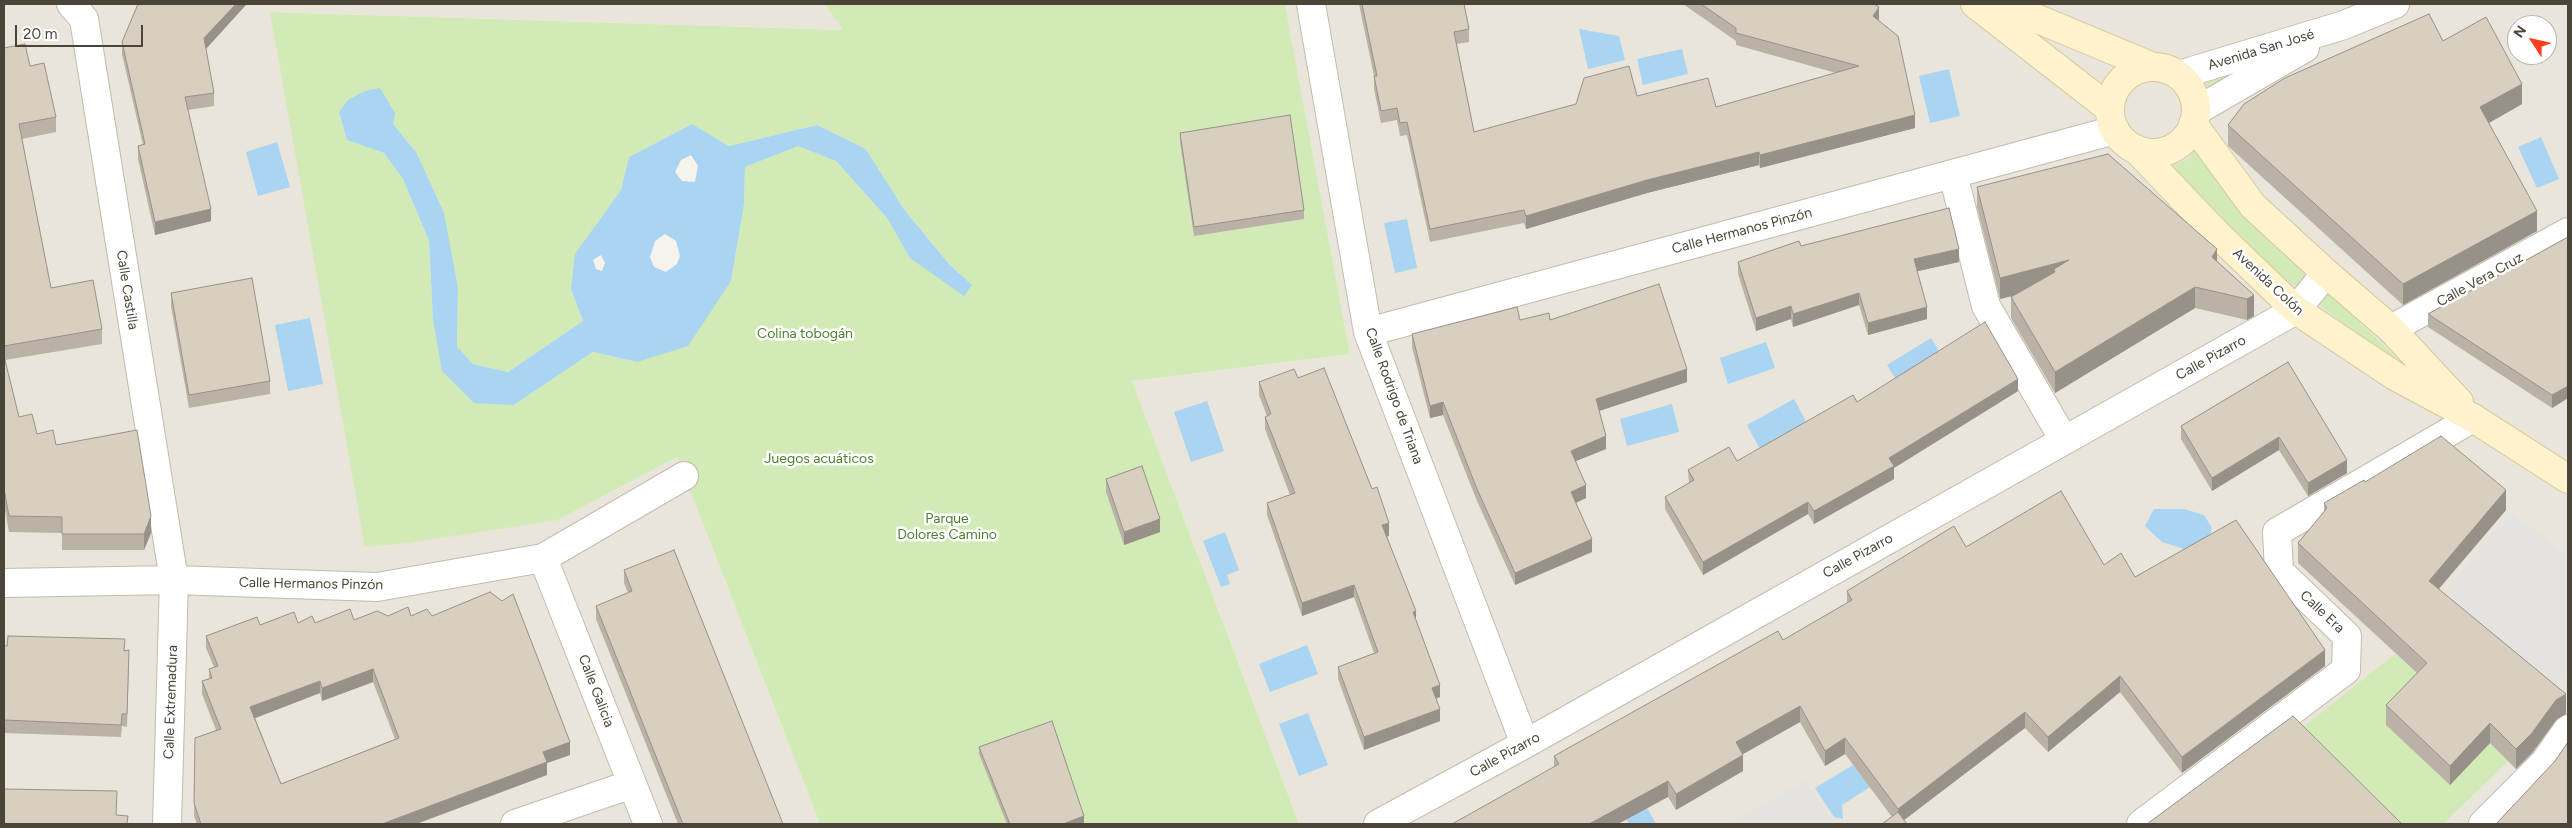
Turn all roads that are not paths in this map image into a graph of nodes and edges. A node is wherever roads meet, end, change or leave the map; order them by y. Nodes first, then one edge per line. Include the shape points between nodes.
1 (1311, 4) edge
2 (1975, 4) edge
3 (2002, 4) edge
4 (2395, 4) edge
5 (84, 9) edge
6 (2344, 25) junction
7 (2153, 67) junction
8 (2179, 75) junction
9 (2195, 118) junction
10 (2112, 119) junction
11 (2136, 149) junction
12 (1953, 174) junction
13 (2568, 232) edge
14 (2326, 273) junction
15 (2296, 310) junction
16 (2391, 329) junction
17 (1368, 332) junction
18 (2474, 418) junction
19 (2064, 440) junction
20 (684, 476) dead end
21 (2568, 479) edge
22 (544, 558) junction
23 (174, 580) junction
24 (4, 583) edge
25 (2568, 730) edge
26 (1525, 744) junction
27 (632, 784) junction
28 (168, 824) edge
29 (515, 824) edge
30 (648, 824) edge
31 (1378, 824) edge
32 (2141, 824) edge
33 (2483, 824) edge

1 - 17 street, Calle Rodrigo de Triana
2 - 10 main road
3 - 7 main road
4 - 6 street, Avenida San José
5 - 23 street, Calle Castilla
6 - 8 street, Avenida San José
6 - 9 street, Avenida San José
7 - 8 main road
7 - 10 main road via 2127,75 2117,86
8 - 9 main road via 2194,98
9 - 11 main road via 2187,136 2166,151 2151,153
9 - 14 main road, Avenida Colón via 2253,206
10 - 11 main road via 2124,141
10 - 12 street, Calle Hermanos Pinzón
11 - 15 main road, Avenida Colón
12 - 17 street, Calle Hermanos Pinzón
12 - 19 street via 1986,306
13 - 16 street, Calle Vera Cruz
14 - 15 street, Calle Pizarro
14 - 16 main road, Avenida Colón
15 - 18 main road, Avenida Colón via 2394,376
15 - 19 street, Calle Pizarro
16 - 18 main road, Avenida Colón
17 - 26 street, Calle Rodrigo de Triana
18 - 21 main road, Avenida Colón
18 - 32 street, Calle Era via 2277,532 2279,571 2347,636 2346,670
19 - 26 street, Calle Pizarro
20 - 22 street, Calle Hermanos Pinzón
22 - 23 street, Calle Hermanos Pinzón via 377,588
22 - 27 street, Calle Galicia
23 - 24 street, Calle Hermanos Pinzón
23 - 28 street, Calle Extremadura
25 - 33 street via 2544,763
26 - 31 street, Calle Pizarro
27 - 29 street
27 - 30 street, Calle Galicia

